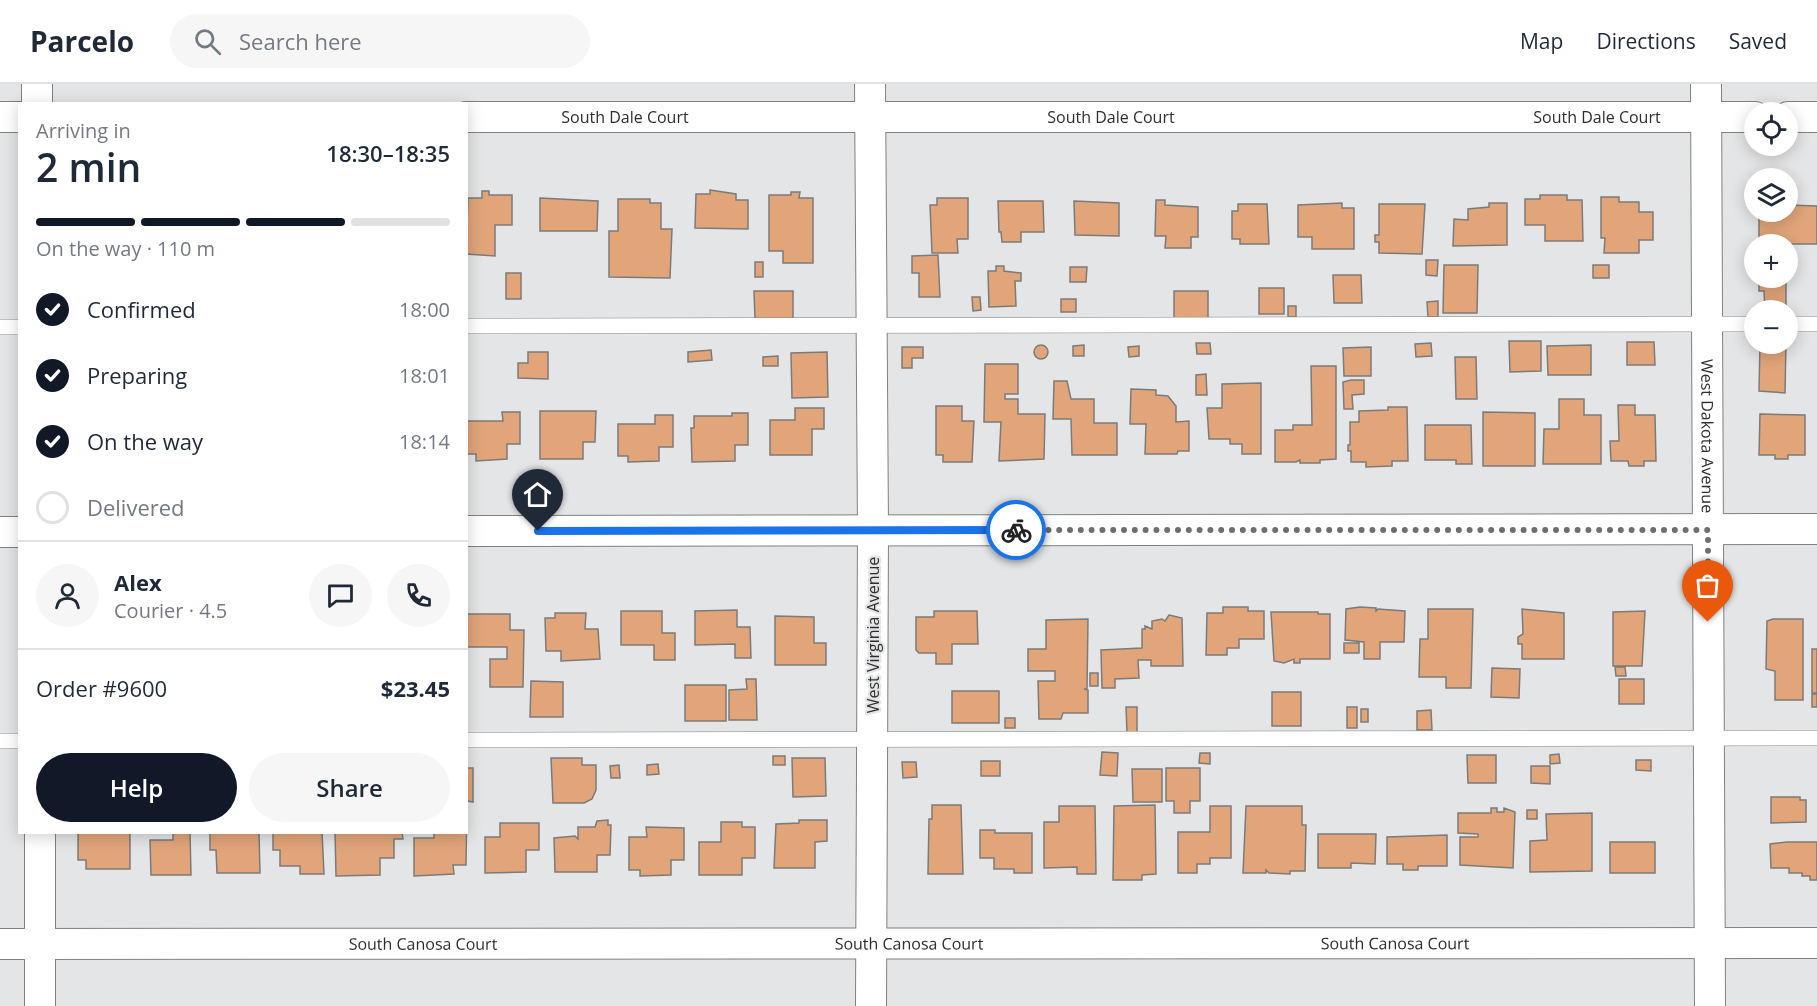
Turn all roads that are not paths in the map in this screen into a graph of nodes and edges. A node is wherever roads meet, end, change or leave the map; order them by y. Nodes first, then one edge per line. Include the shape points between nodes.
1 (37, 84) edge
2 (870, 84) edge
3 (1706, 84) edge
4 (37, 102) edge
5 (0, 117) edge
6 (18, 117) edge
7 (468, 117) edge
8 (1706, 117) junction
9 (1744, 117) edge
10 (1798, 117) edge
11 (1817, 117) edge
12 (869, 118) junction
13 (1707, 324) junction
14 (1744, 324) edge
15 (1798, 324) edge
16 (1817, 324) edge
17 (871, 325) junction
18 (468, 326) edge
19 (0, 327) edge
20 (18, 327) edge
21 (1817, 529) edge
22 (873, 530) junction
23 (1708, 530) junction
24 (468, 531) edge
25 (0, 532) edge
26 (18, 532) edge
27 (1709, 738) junction
28 (1817, 738) edge
29 (872, 739) junction
30 (468, 740) edge
31 (0, 741) edge
32 (18, 741) edge
33 (40, 834) edge
34 (871, 941) junction
35 (40, 943) junction
36 (1710, 943) junction
37 (1817, 943) edge
38 (0, 944) edge
39 (40, 1006) edge
40 (871, 1006) edge
41 (1710, 1006) edge

1 - 4 street
2 - 12 street, West Virginia Avenue
3 - 8 street, West Dakota Avenue
5 - 6 street
7 - 12 street, South Dale Court
8 - 9 street, South Dale Court
8 - 12 street, South Dale Court
8 - 13 street, West Dakota Avenue
10 - 11 street
12 - 17 street, West Virginia Avenue
13 - 14 lane
13 - 17 lane
13 - 23 street, West Dakota Avenue
15 - 16 lane
17 - 18 lane
17 - 22 street, West Virginia Avenue
19 - 20 lane
21 - 23 street
22 - 23 street
22 - 24 street
22 - 29 street, West Virginia Avenue
23 - 27 street, West Dakota Avenue
25 - 26 street
27 - 28 lane
27 - 29 lane
27 - 36 street, West Dakota Avenue
29 - 30 lane
29 - 34 street, West Virginia Avenue
31 - 32 lane
33 - 35 street
34 - 35 street, South Canosa Court
34 - 36 street, South Canosa Court
34 - 40 street, West Virginia Avenue
35 - 38 street, South Canosa Court
35 - 39 street
36 - 37 street, South Canosa Court
36 - 41 street, West Dakota Avenue

